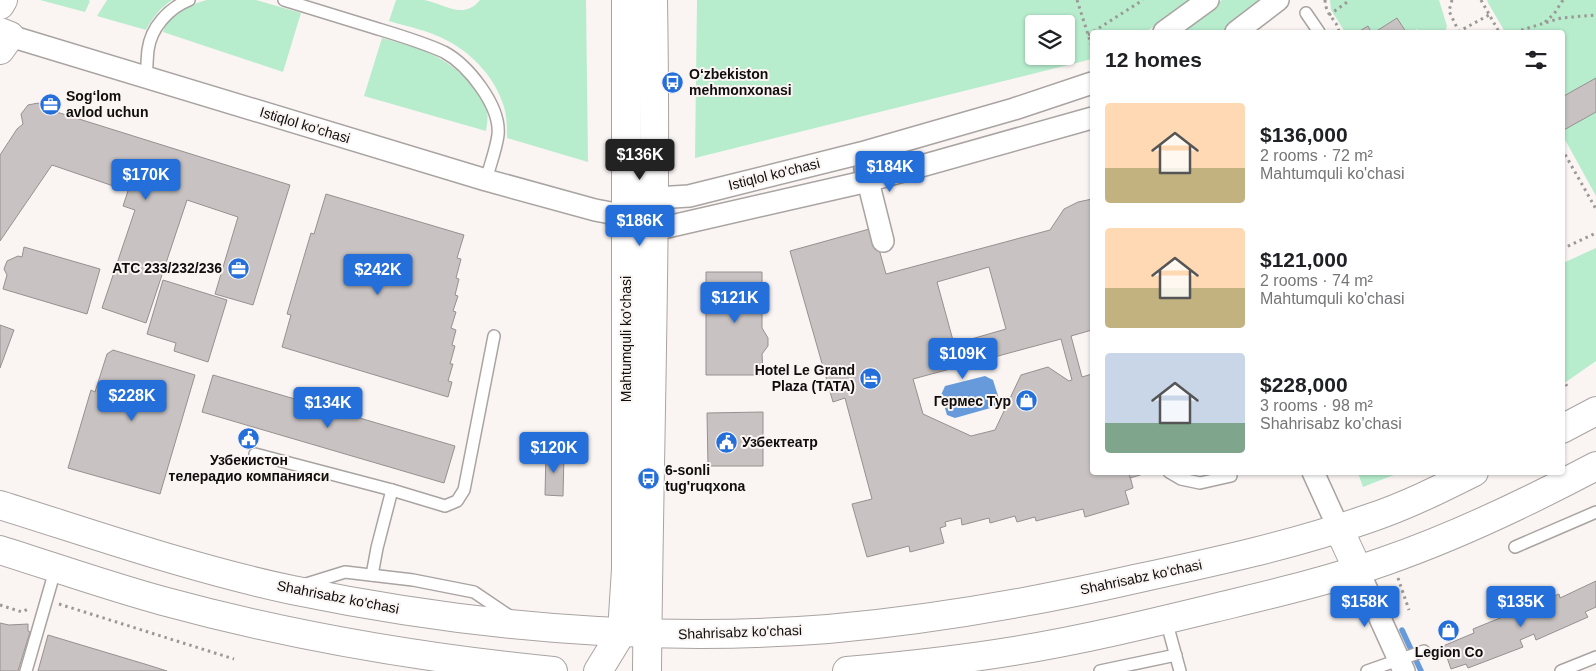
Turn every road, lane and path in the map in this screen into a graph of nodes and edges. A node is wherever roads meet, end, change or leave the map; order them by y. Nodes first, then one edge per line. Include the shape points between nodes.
1 (3, 0) edge
2 (189, 0) edge
3 (284, 0) edge
4 (626, 0) edge
5 (653, 0) edge
6 (1076, 0) edge
7 (1143, 0) edge
8 (1208, 0) edge
9 (1278, 0) edge
10 (1325, 0) edge
11 (1350, 0) edge
12 (1452, 0) edge
13 (1563, 0) edge
14 (1482, 1) edge
15 (0, 4) edge
16 (1306, 13) dead end
17 (1329, 15) junction
18 (1489, 15) junction
19 (1596, 15) edge
20 (1544, 22) junction
21 (1096, 30) edge
22 (1167, 30) edge
23 (1239, 30) edge
24 (1318, 30) edge
25 (1338, 30) edge
26 (1457, 30) edge
27 (1462, 30) edge
28 (1497, 30) edge
29 (1521, 30) edge
30 (1088, 35) joint
31 (3, 39) edge
32 (1090, 41) edge
33 (146, 77) junction
34 (1090, 84) edge
35 (1090, 119) edge
36 (861, 153) junction
37 (1565, 155) edge
38 (1565, 162) edge
39 (1569, 162) junction
40 (486, 180) junction
41 (868, 181) junction
42 (655, 199) junction
43 (1596, 209) edge
44 (621, 214) junction
45 (654, 230) junction
46 (1596, 233) edge
47 (883, 242) dead end
48 (1565, 248) edge
49 (494, 336) dead end
50 (1565, 383) edge
51 (1567, 386) dead end
52 (1596, 411) edge
53 (1565, 426) edge
54 (255, 454) dead end
55 (1596, 466) edge
56 (1174, 475) edge
57 (1314, 475) edge
58 (1468, 475) edge
59 (1231, 476) dead end
60 (392, 490) junction
61 (0, 505) edge
62 (1596, 512) edge
63 (1339, 529) junction
64 (1515, 547) dead end
65 (0, 550) edge
66 (1391, 559) junction
67 (56, 567) junction
68 (1358, 570) junction
69 (372, 575) junction
70 (289, 589) junction
71 (47, 600) junction
72 (0, 605) edge
73 (1409, 610) dead end
74 (1166, 620) junction
75 (523, 625) junction
76 (635, 633) junction
77 (1424, 651) dead end
78 (1176, 655) junction
79 (1596, 657) edge
80 (234, 659) dead end
81 (968, 662) edge
82 (1402, 665) edge
83 (26, 671) edge
84 (553, 671) edge
85 (598, 671) edge
86 (646, 671) edge
87 (847, 671) edge
88 (1100, 671) edge
89 (1180, 671) edge
90 (1367, 671) edge
91 (1561, 671) edge

1 - 15 main road
2 - 33 lane via 166,14 156,27 148,47
3 - 40 lane via 402,36 453,58 478,83 495,113 498,134
4 - 44 main road, Mahtumquli ko'chasi
5 - 42 main road, Mahtumquli ko'chasi
6 - 30 path
7 - 21 path
8 - 22 street
9 - 23 street
10 - 17 path
11 - 17 path
12 - 26 path via 1450,11
13 - 20 path
14 - 18 path
16 - 24 lane
17 - 25 path
18 - 27 path
18 - 28 path
19 - 20 path
20 - 29 path
30 - 32 path
31 - 33 street, Istiqlol ko'chasi
33 - 40 street, Istiqlol ko'chasi
34 - 36 street, Istiqlol ko'chasi
35 - 41 street, Istiqlol ko'chasi
36 - 41 street
36 - 42 street, Istiqlol ko'chasi via 688,196
37 - 39 path
38 - 39 path
39 - 43 path
40 - 44 street, Istiqlol ko'chasi
41 - 45 street, Istiqlol ko'chasi
41 - 47 street
42 - 44 street, Istiqlol ko'chasi
42 - 45 main road, Mahtumquli ko'chasi
44 - 45 street, Istiqlol ko'chasi
44 - 76 main road, Mahtumquli ko'chasi via 626,569
45 - 76 main road, Mahtumquli ko'chasi
46 - 48 path
49 - 60 lane via 464,490 457,501 445,506
50 - 51 path
52 - 53 main road
54 - 60 lane
55 - 66 main road via 1471,526
56 - 59 lane via 1200,483
57 - 63 street
58 - 63 main road, Shahrisabz ko'chasi via 1414,501
60 - 69 lane
61 - 70 main road, Shahrisabz ko'chasi via 177,560
62 - 64 lane
63 - 68 main road
63 - 76 main road, Shahrisabz ko'chasi via 1101,587 919,619 826,629
65 - 67 main road
66 - 68 main road
66 - 73 path
67 - 71 lane
67 - 84 main road via 161,601 277,629 395,651
68 - 74 main road
68 - 82 street
69 - 70 lane via 345,572
69 - 75 lane via 474,592
70 - 75 main road, Shahrisabz ko'chasi via 406,610
71 - 72 path via 22,612
71 - 80 path
71 - 83 lane
74 - 78 lane
74 - 81 main road
75 - 76 main road, Shahrisabz ko'chasi
76 - 85 main road, Mahtumquli ko'chasi
76 - 86 main road, Mahtumquli ko'chasi
77 - 82 lane
78 - 88 lane
78 - 89 lane
79 - 91 lane
81 - 87 main road
82 - 90 lane

